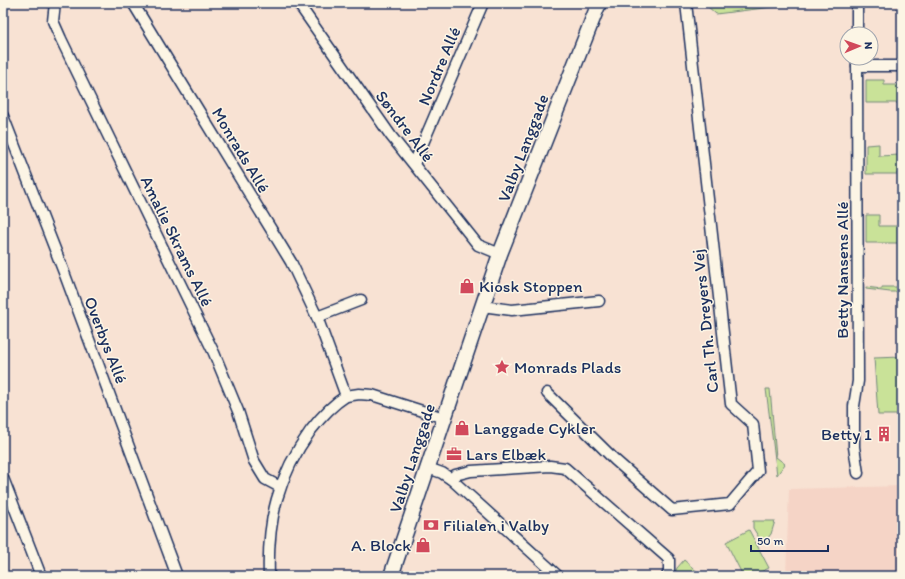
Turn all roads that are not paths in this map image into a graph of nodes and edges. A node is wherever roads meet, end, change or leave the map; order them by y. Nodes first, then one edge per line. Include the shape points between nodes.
1 (55, 3) edge
2 (133, 3) edge
3 (298, 3) edge
4 (483, 3) edge
5 (598, 3) edge
6 (686, 3) edge
7 (857, 3) edge
8 (857, 26) edge
9 (879, 64) edge
10 (857, 66) edge
11 (902, 66) edge
12 (3, 116) edge
13 (414, 164) junction
14 (500, 254) junction
15 (361, 300) dead end
16 (599, 301) dead end
17 (482, 306) junction
18 (317, 317) junction
19 (547, 393) dead end
20 (346, 396) junction
21 (444, 418) junction
22 (428, 468) junction
23 (858, 473) dead end
24 (3, 478) edge
25 (451, 479) junction
26 (280, 487) junction
27 (554, 574) edge
28 (41, 576) edge
29 (177, 576) edge
30 (269, 576) edge
31 (391, 576) edge
32 (667, 576) edge

1 - 26 street, Amalie Skrams Allé via 54,21 61,39 214,353 238,411 254,461 265,479
2 - 18 street, Monrads Allé via 291,262
3 - 13 street, Søndre Allé via 391,136
4 - 13 street, Nordre Allé
5 - 14 street, Valby Langgade
6 - 19 street, Carl Th. Dreyers Vej via 731,404 753,424 758,471 730,504 672,510 558,410
7 - 8 street
9 - 11 street, Betty Nansens Allé
10 - 23 street, Betty Nansens Allé via 858,381 854,406 854,447
12 - 29 street, Overbys Allé
13 - 14 street, Søndre Allé via 478,245
14 - 17 street, Valby Langgade
15 - 18 street
16 - 17 street via 512,310
17 - 21 street, Valby Langgade
18 - 20 street, Monrads Allé
20 - 21 street via 372,395
20 - 26 street via 337,401 305,439
21 - 22 street, Valby Langgade
22 - 25 street
22 - 31 street, Valby Langgade
24 - 28 street
25 - 27 street
25 - 32 street via 455,475 472,471 550,466 564,468 669,558
26 - 30 street via 270,533

